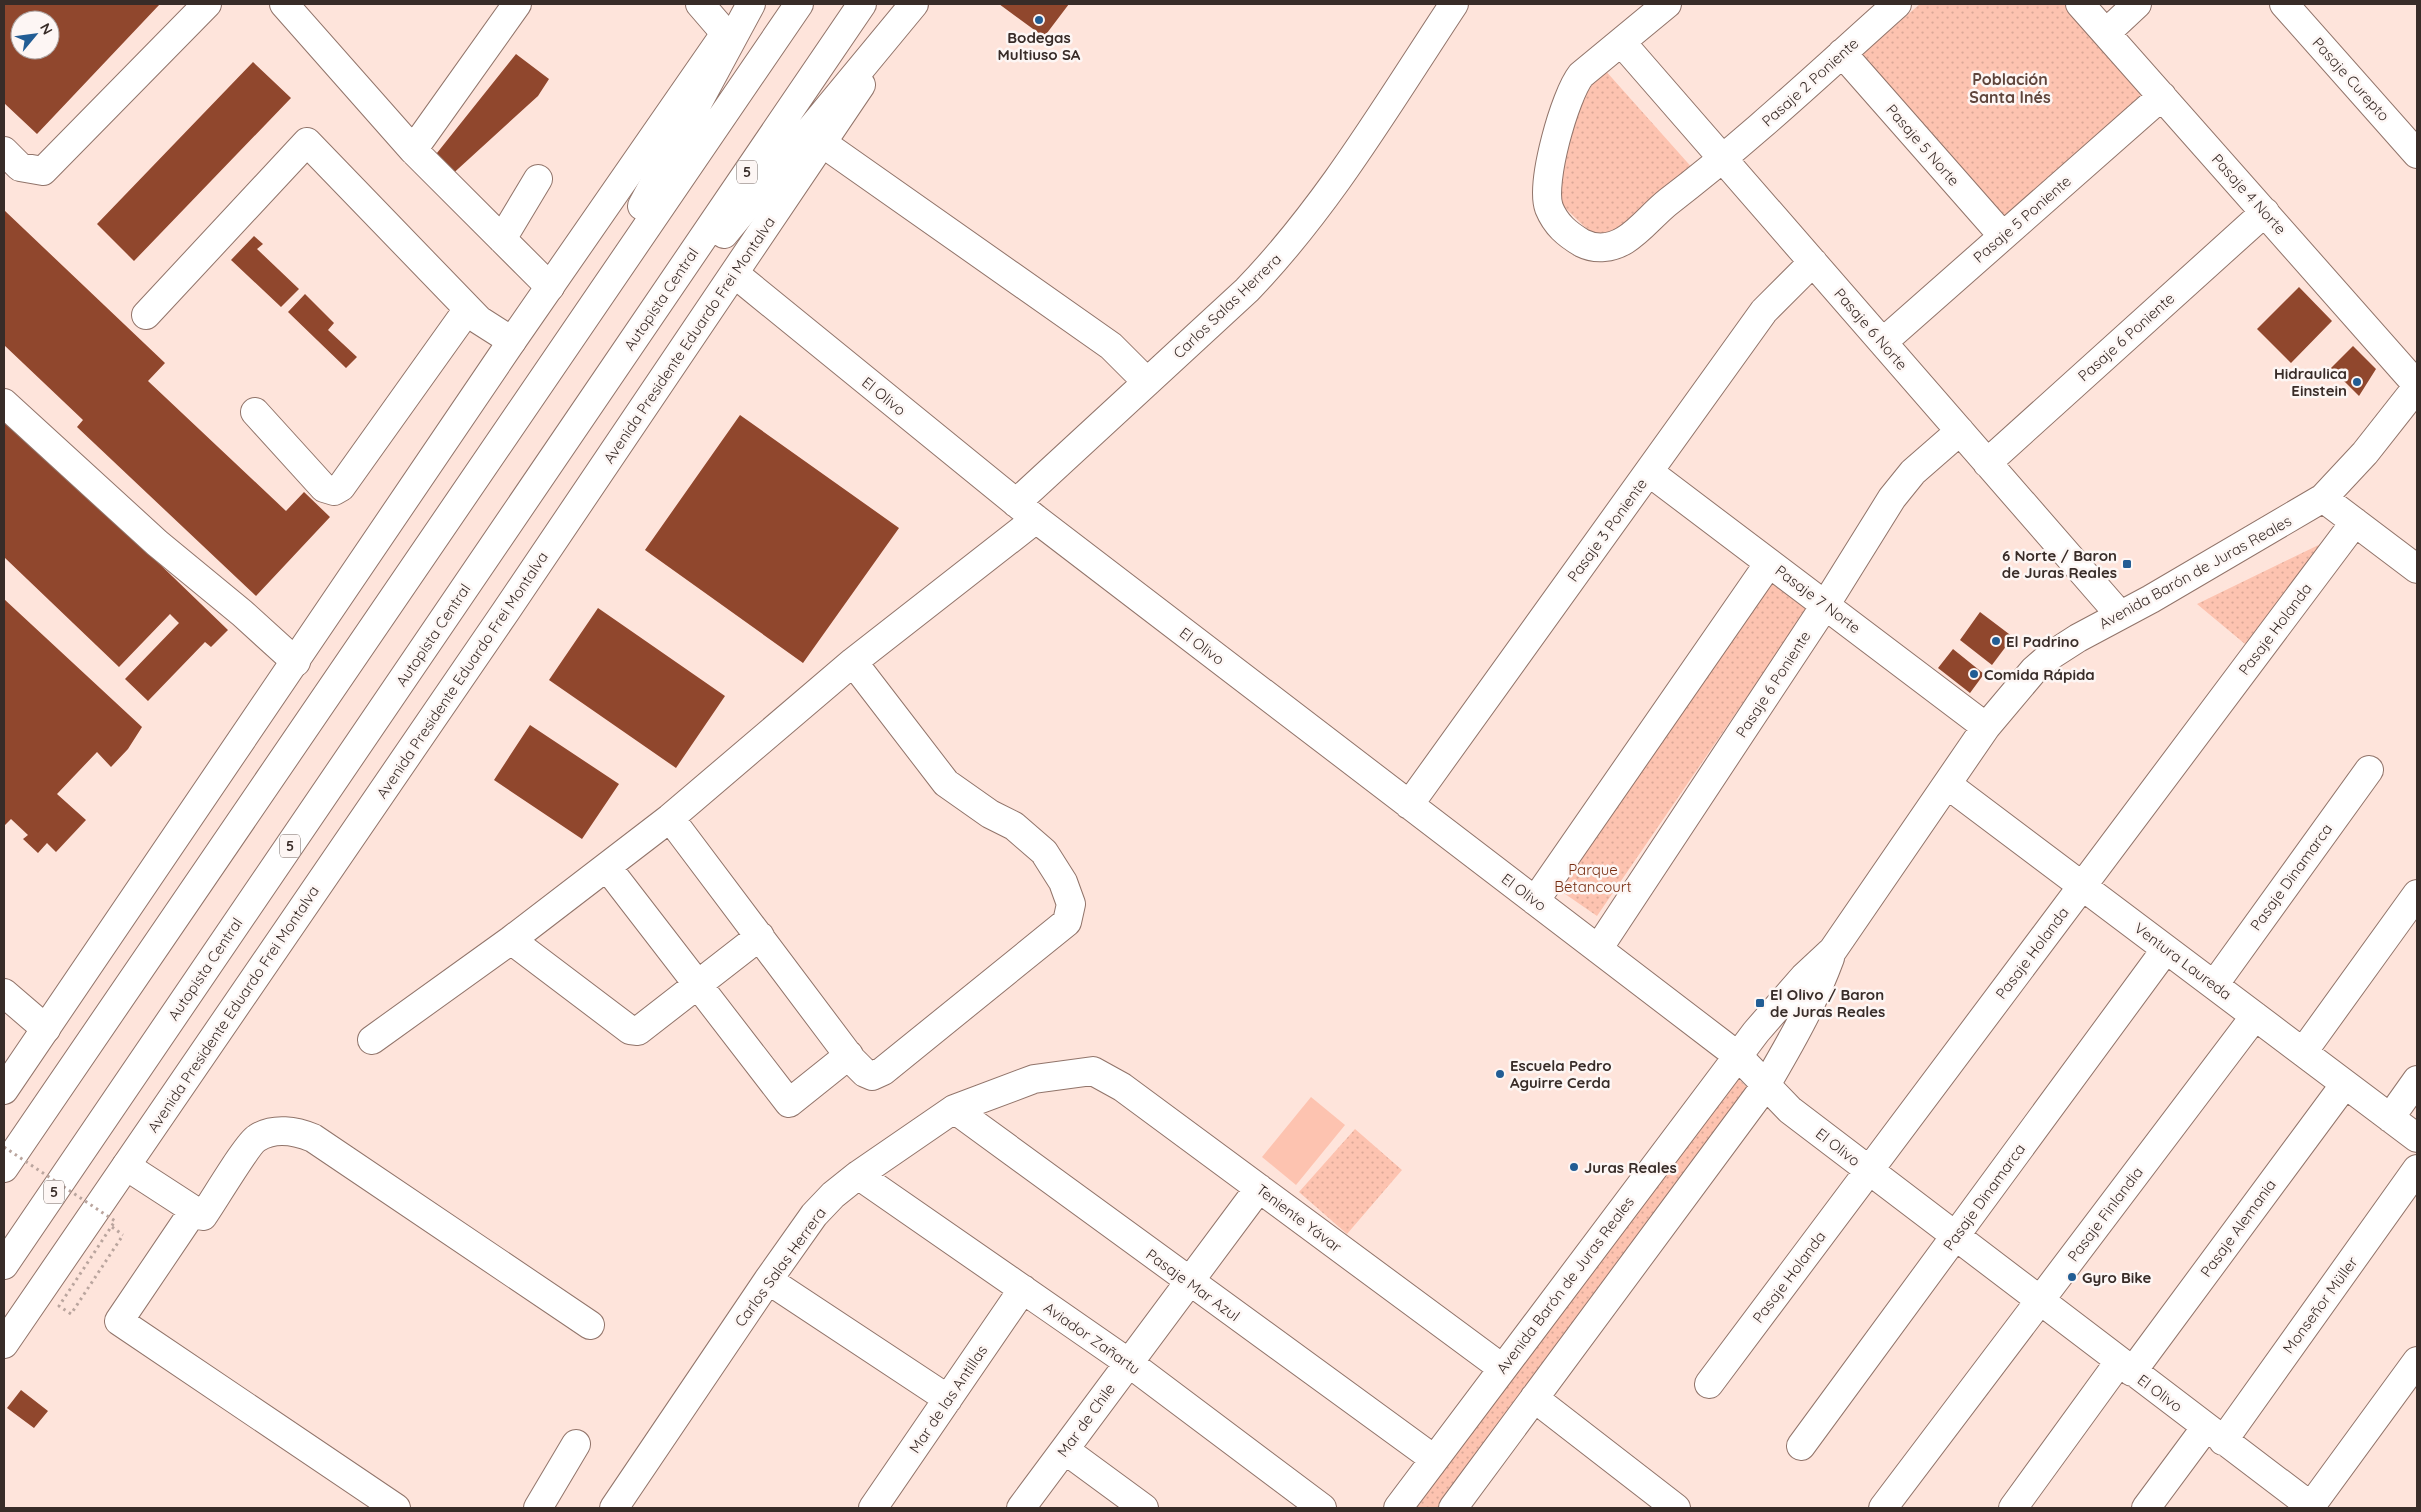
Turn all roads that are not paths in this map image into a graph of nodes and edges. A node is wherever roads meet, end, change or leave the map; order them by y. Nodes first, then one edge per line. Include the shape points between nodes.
1 (207, 4) edge
2 (284, 4) edge
3 (517, 4) edge
4 (700, 4) edge
5 (746, 4) edge
6 (751, 4) edge
7 (799, 4) edge
8 (862, 4) edge
9 (916, 4) edge
10 (1454, 4) edge
11 (1667, 4) edge
12 (1897, 4) edge
13 (2080, 4) edge
14 (2137, 4) edge
15 (2284, 4) edge
16 (725, 33) junction
17 (2106, 33) junction
18 (1622, 43) junction
19 (1842, 53) junction
20 (2162, 96) junction
21 (821, 142) junction
22 (413, 150) junction
23 (4, 151) edge
24 (2417, 154) edge
25 (1724, 160) junction
26 (538, 178) dead end
27 (2265, 212) junction
28 (2003, 236) junction
29 (502, 239) junction
30 (1813, 262) junction
31 (735, 274) junction
32 (550, 287) junction
33 (594, 302) junction
34 (468, 309) junction
35 (146, 315) dead end
36 (633, 340) junction
37 (512, 341) junction
38 (1883, 342) junction
39 (1147, 382) junction
40 (2417, 386) edge
41 (4, 403) edge
42 (255, 412) dead end
43 (1960, 431) junction
44 (1987, 463) junction
45 (1649, 472) junction
46 (2323, 498) junction
47 (1026, 511) junction
48 (2355, 522) junction
49 (1769, 563) junction
50 (2417, 569) edge
51 (1826, 604) junction
52 (2120, 616) junction
53 (296, 662) junction
54 (853, 662) junction
55 (1986, 727) junction
56 (2369, 770) dead end
57 (1948, 784) junction
58 (1409, 805) junction
59 (670, 818) junction
60 (607, 866) junction
61 (2082, 886) junction
62 (2417, 894) edge
63 (1535, 901) junction
64 (760, 936) junction
65 (511, 940) junction
66 (1598, 949) junction
67 (2166, 949) junction
68 (1833, 950) junction
69 (698, 985) junction
70 (2214, 985) junction
71 (4, 993) edge
72 (2255, 1016) junction
73 (46, 1029) junction
74 (372, 1040) dead end
75 (2303, 1052) junction
76 (849, 1055) junction
77 (1738, 1056) junction
78 (1093, 1071) joint
79 (2417, 1080) edge
80 (2345, 1084) junction
81 (1766, 1085) junction
82 (4, 1090) edge
83 (954, 1109) junction
84 (2390, 1118) junction
85 (2417, 1138) edge
86 (126, 1166) junction
87 (4, 1168) edge
88 (2417, 1169) edge
89 (1868, 1171) junction
90 (858, 1175) junction
91 (1259, 1188) junction
92 (194, 1210) junction
93 (1955, 1237) junction
94 (4, 1265) edge
95 (768, 1280) junction
96 (1189, 1282) junction
97 (1023, 1289) junction
98 (2040, 1302) junction
99 (590, 1325) dead end
100 (4, 1344) edge
101 (2417, 1361) edge
102 (1129, 1363) junction
103 (2126, 1367) junction
104 (1502, 1368) junction
105 (1709, 1384) dead end
106 (1534, 1398) junction
107 (948, 1399) junction
108 (2214, 1434) junction
109 (576, 1444) dead end
110 (1801, 1446) dead end
111 (1065, 1450) junction
112 (1434, 1459) junction
113 (2297, 1503) edge
114 (396, 1508) edge
115 (538, 1508) edge
116 (614, 1508) edge
117 (873, 1508) edge
118 (1021, 1508) edge
119 (1144, 1508) edge
120 (1322, 1508) edge
121 (1398, 1508) edge
122 (1453, 1508) edge
123 (1676, 1508) edge
124 (1883, 1508) edge
125 (2013, 1508) edge
126 (2146, 1508) edge

1 - 23 main road via 43,171 20,167
2 - 22 main road
3 - 22 main road
4 - 16 main road
5 - 16 main road
6 - 33 main road
7 - 33 main road
8 - 36 main road, Autopista Central / 5
9 - 21 main road, Avenida Presidente Eduardo Frei Montalva
9 - 36 main road
10 - 39 main road, Carlos Salas Herrera via 1327,196 1298,233 1247,290
11 - 18 main road, Pasaje 2 Poniente
12 - 19 main road, Pasaje 2 Poniente
13 - 17 main road, Pasaje 4 Norte
14 - 17 main road
15 - 24 main road, Pasaje Curepto
16 - 32 main road
17 - 20 main road, Pasaje 4 Norte
18 - 25 main road, Pasaje 6 Norte
18 - 25 main road, Pasaje 2 Poniente via 1573,85 1549,163 1548,206 1565,234 1590,247 1608,247 1626,240 1654,213
19 - 25 main road, Pasaje 2 Poniente
19 - 28 main road, Pasaje 5 Norte
20 - 27 main road, Pasaje 4 Norte
20 - 28 main road, Pasaje 5 Poniente
21 - 31 main road, Avenida Presidente Eduardo Frei Montalva
21 - 39 main road via 1111,346
22 - 29 main road
25 - 30 main road, Pasaje 6 Norte
26 - 29 main road
27 - 40 main road, Pasaje 4 Norte
27 - 44 main road, Pasaje 6 Poniente
28 - 38 main road, Pasaje 5 Poniente
29 - 32 main road
30 - 38 main road, Pasaje 6 Norte
30 - 45 main road, Pasaje 3 Poniente via 1764,311
31 - 47 main road, El Olivo
31 - 86 main road, Avenida Presidente Eduardo Frei Montalva
32 - 37 main road
33 - 87 main road
34 - 35 main road via 307,142
34 - 37 main road
34 - 42 main road via 341,486 334,491 324,488
36 - 94 main road, Autopista Central / 5
37 - 53 main road
38 - 43 main road, Pasaje 6 Norte
39 - 47 main road, Carlos Salas Herrera
40 - 46 main road, Avenida Barón de Juras Reales via 2365,453
41 - 53 main road via 157,543
43 - 44 main road, Pasaje 6 Norte
43 - 51 main road, Pasaje 6 Poniente via 1904,482
44 - 52 main road, Pasaje 6 Norte
45 - 49 main road, Pasaje 7 Norte
45 - 58 main road, Pasaje 3 Poniente
46 - 48 main road
46 - 52 main road, Avenida Barón de Juras Reales
47 - 54 main road, Carlos Salas Herrera
47 - 58 main road, El Olivo
48 - 50 main road
48 - 61 main road, Pasaje Holanda
49 - 51 main road, Pasaje 7 Norte
49 - 63 main road
51 - 55 main road, Pasaje 7 Norte
51 - 66 main road, Pasaje 6 Poniente
52 - 55 main road, Avenida Barón de Juras Reales via 2050,656 2034,670
53 - 73 main road
54 - 59 main road, Carlos Salas Herrera
54 - 76 main road via 946,783 990,814 1014,826 1044,852 1064,882 1071,904 1067,922 883,1072 872,1076 865,1073
55 - 57 main road, Avenida Barón de Juras Reales
56 - 70 main road, Pasaje Dinamarca
57 - 61 main road, Ventura Laureda
57 - 68 main road, Avenida Barón de Juras Reales
58 - 63 main road, El Olivo
59 - 60 main road, Carlos Salas Herrera
59 - 64 main road
60 - 65 main road, Carlos Salas Herrera
60 - 69 main road
61 - 67 main road, Ventura Laureda
61 - 89 main road, Pasaje Holanda
62 - 75 main road
63 - 66 main road, El Olivo
64 - 69 main road
64 - 76 main road
65 - 69 main road via 630,1030 638,1031
65 - 74 main road, Carlos Salas Herrera
66 - 77 main road, El Olivo
67 - 70 main road, Ventura Laureda
67 - 93 main road, Pasaje Dinamarca
68 - 77 main road, Avenida Barón de Juras Reales via 1781,1002
68 - 81 main road, Avenida Barón de Juras Reales via 1814,998
69 - 76 main road via 789,1103
70 - 72 main road, Ventura Laureda
71 - 73 main road
72 - 75 main road, Ventura Laureda
72 - 98 main road, Pasaje Finlandia
73 - 82 main road
75 - 80 main road, Ventura Laureda
77 - 81 main road, El Olivo
77 - 104 main road, Avenida Barón de Juras Reales
78 - 83 main road, Carlos Salas Herrera via 1034,1079
78 - 91 main road, Teniente Yávar via 1122,1087
79 - 84 main road
80 - 84 main road, Ventura Laureda
80 - 103 main road, Pasaje Alemania
81 - 89 main road, El Olivo via 1790,1110
81 - 106 main road, Avenida Barón de Juras Reales
83 - 90 main road, Carlos Salas Herrera
83 - 96 main road, Pasaje Mar Azul
84 - 85 main road, Ventura Laureda
86 - 92 main road
86 - 100 main road, Avenida Presidente Eduardo Frei Montalva
88 - 108 main road, Monseñor Müller
89 - 93 main road, El Olivo
89 - 105 main road, Pasaje Holanda
90 - 95 main road, Carlos Salas Herrera via 814,1215
90 - 97 main road, Aviador Zañartu
91 - 96 main road, Mar de Chile
91 - 104 main road, Teniente Yávar
92 - 99 main road via 204,1216 255,1139 279,1131 302,1134 313,1138
92 - 114 main road via 119,1321
93 - 98 main road, El Olivo
93 - 110 main road, Pasaje Dinamarca
95 - 107 main road
95 - 116 main road, Carlos Salas Herrera
96 - 102 main road, Mar de Chile
96 - 112 main road, Pasaje Mar Azul
97 - 102 main road, Aviador Zañartu
97 - 107 main road, Mar de las Antillas
98 - 103 main road, El Olivo
98 - 124 main road, Pasaje Finlandia
101 - 113 main road
102 - 111 main road, Mar de Chile
102 - 120 main road, Aviador Zañartu
103 - 108 main road, El Olivo
103 - 125 main road, Pasaje Alemania
104 - 112 main road, Avenida Barón de Juras Reales
106 - 122 main road, Avenida Barón de Juras Reales
106 - 123 main road
107 - 117 main road, Mar de las Antillas
108 - 113 main road, El Olivo
108 - 126 main road, Monseñor Müller
109 - 115 main road
111 - 118 main road, Mar de Chile
111 - 119 main road
112 - 121 main road, Avenida Barón de Juras Reales

